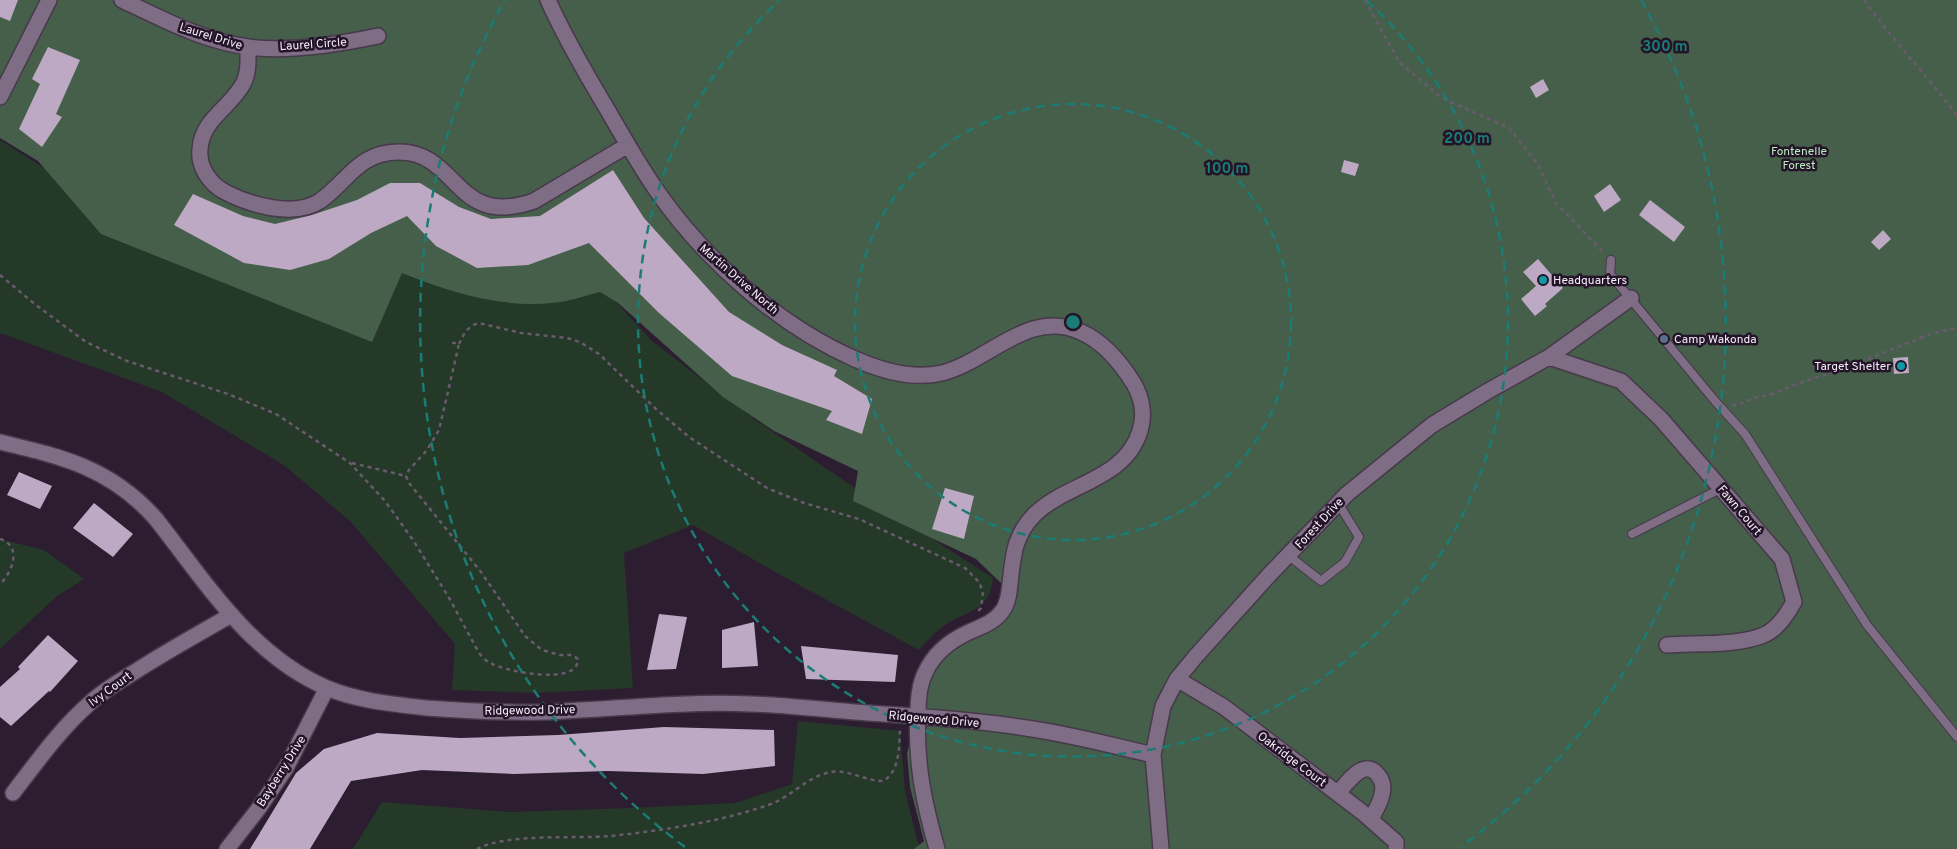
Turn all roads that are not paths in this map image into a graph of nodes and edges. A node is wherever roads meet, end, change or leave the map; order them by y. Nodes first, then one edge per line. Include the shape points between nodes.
1 (49, 0) edge
2 (122, 0) edge
3 (548, 0) edge
4 (378, 36) dead end
5 (248, 47) junction
6 (0, 97) edge
7 (628, 144) junction
8 (1611, 260) road end
9 (1631, 298) junction
10 (1548, 357) junction
11 (0, 442) edge
12 (1722, 488) junction
13 (1338, 502) junction
14 (1632, 534) dead end
15 (1289, 556) junction
16 (231, 615) junction
17 (1666, 645) dead end
18 (1177, 679) junction
19 (327, 688) junction
20 (917, 716) junction
21 (1957, 738) edge
22 (1153, 754) junction
23 (13, 793) dead end
24 (1338, 793) junction
25 (1371, 819) junction
26 (227, 849) edge
27 (936, 849) edge
28 (1161, 849) edge
29 (1396, 849) edge

1 - 6 street
2 - 5 street, Laurel Drive via 198,34
3 - 7 street, Martin Drive North via 571,47
4 - 5 street, Laurel Circle via 304,47
5 - 7 street, Laurel Drive via 243,83 206,128 199,150 200,162 211,181 221,189 256,204 289,208 318,202 365,161 398,152 428,160 468,195 484,204 505,208 520,206 534,201
7 - 20 street, Martin Drive North via 678,219 720,264 769,307 844,354 894,374 938,374 960,367 1026,331 1041,326 1066,326 1100,343 1122,366 1139,393 1143,416 1131,449 1113,468 1058,497 1033,516 1015,544 1006,606 987,624 954,639 931,661 923,676
8 - 9 lane via 1610,274
9 - 10 street, Forest Drive
9 - 21 lane via 1745,434 1867,625
10 - 12 street, Fawn Court via 1621,381 1661,419
10 - 13 street, Forest Drive via 1432,425
11 - 16 street, Ridgewood Drive via 70,460 127,490 156,519
12 - 14 lane
12 - 17 street, Fawn Court via 1782,559 1794,602 1784,619 1767,633 1744,640
13 - 15 street, Forest Drive
13 - 15 lane via 1359,537 1345,562 1321,581
15 - 18 street, Forest Drive
16 - 19 street, Ridgewood Drive via 270,655
16 - 23 street, Ivy Court via 113,685 91,702 52,743
18 - 22 street, Forest Drive via 1163,706
18 - 24 street, Oakridge Court via 1224,707
19 - 20 street, Ridgewood Drive via 374,701 452,710 544,712 678,704 751,704
19 - 26 street, Bayberry Drive via 286,768
20 - 22 street, Ridgewood Drive via 1027,728
20 - 27 street, Martin Drive North via 921,785
22 - 28 street, Forest Drive
24 - 25 street, Oakridge Court
24 - 25 street via 1357,772 1364,769 1375,771 1381,779 1382,794
25 - 29 street, Oakridge Court via 1396,842

